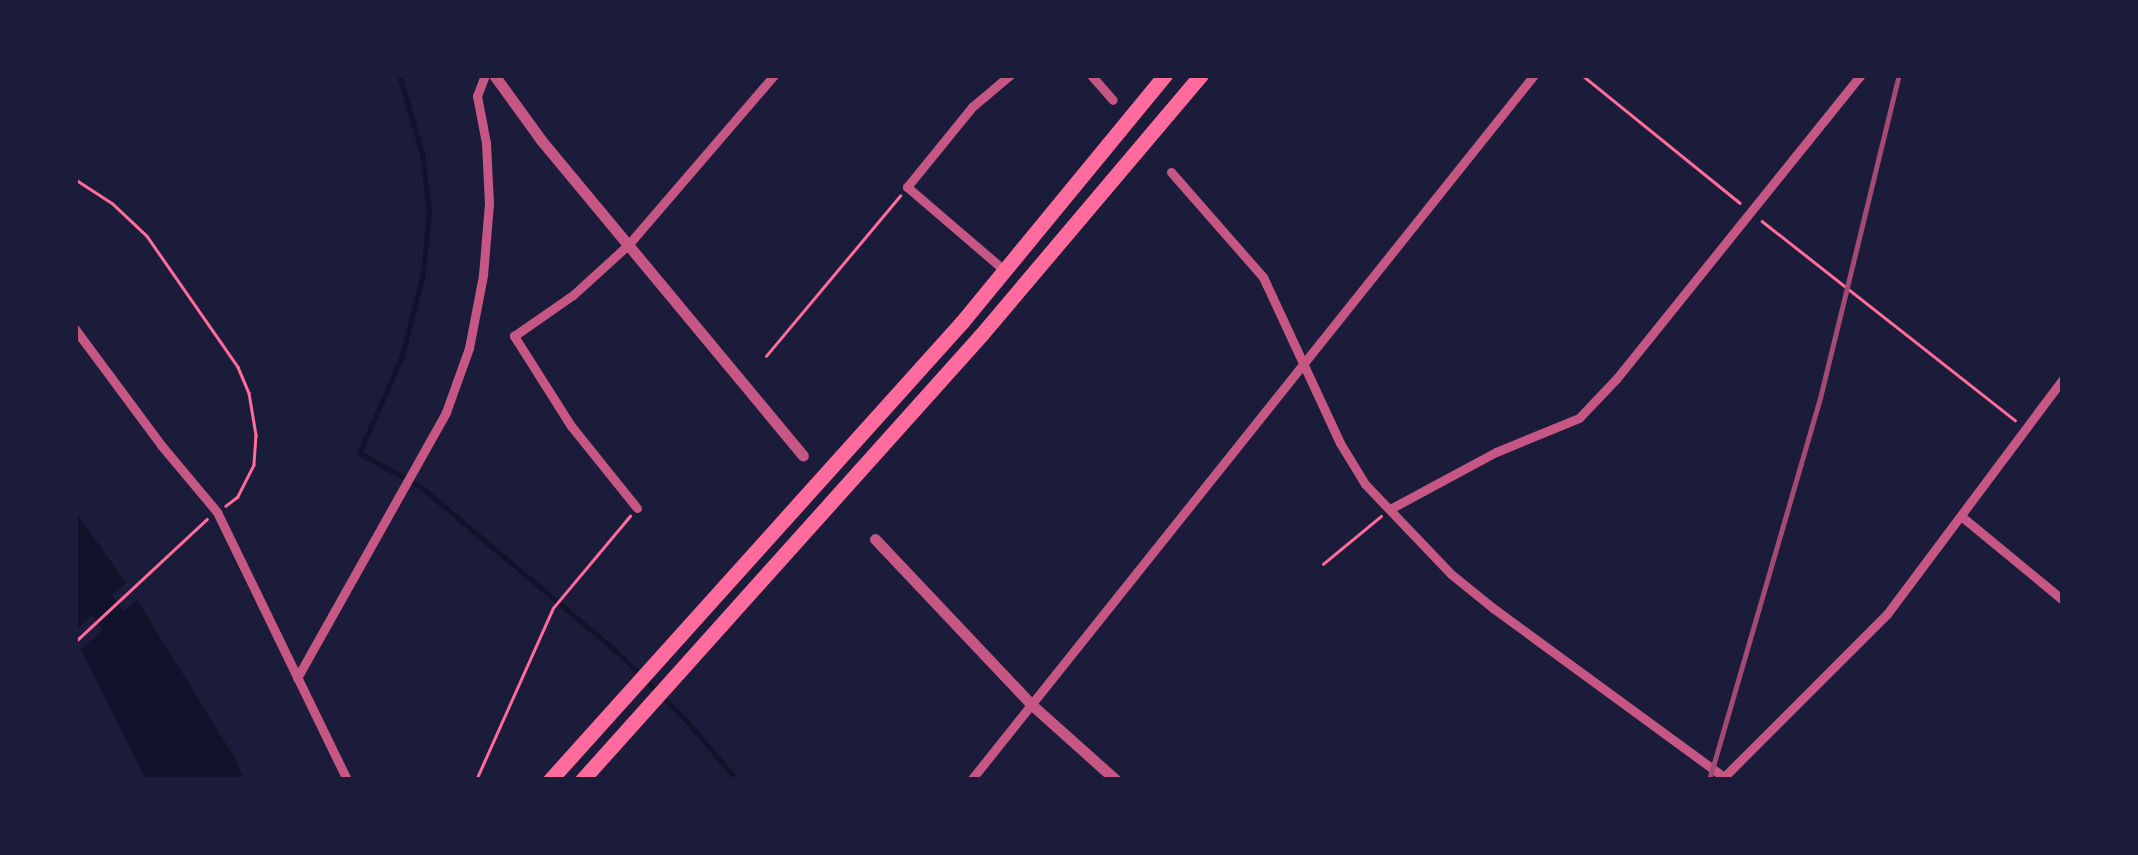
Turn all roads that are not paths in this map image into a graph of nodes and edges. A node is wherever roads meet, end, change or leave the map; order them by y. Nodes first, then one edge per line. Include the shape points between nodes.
1 (485, 75) edge
2 (494, 75) edge
3 (774, 75) edge
4 (1010, 75) edge
5 (1091, 75) edge
6 (1164, 75) edge
7 (1202, 75) edge
8 (1534, 75) edge
9 (1861, 75) edge
10 (1112, 100) dead end
11 (1171, 172) dead end
12 (628, 244) junction
13 (1004, 270) junction
14 (75, 329) edge
15 (1305, 362) junction
16 (2063, 379) edge
17 (803, 456) dead end
18 (637, 508) road end
19 (1390, 509) junction
20 (1961, 516) junction
21 (875, 538) dead end
22 (2063, 600) edge
23 (296, 678) junction
24 (1032, 704) junction
25 (1722, 778) edge
26 (348, 780) edge
27 (550, 780) edge
28 (582, 780) edge
29 (971, 780) edge
30 (1116, 780) edge

1 - 23 street via 477,96 490,204 469,348 446,412
2 - 12 street
3 - 12 street
4 - 13 street via 972,106 908,187
5 - 10 street
6 - 13 highway
7 - 28 highway via 981,335
8 - 15 street
9 - 19 street via 1579,418 1496,452
11 - 15 street via 1263,277
12 - 17 street
12 - 18 street via 514,336 571,426
13 - 27 highway
14 - 23 street via 217,512
15 - 19 street via 1340,444
15 - 24 street
16 - 20 street
19 - 25 street via 1451,574
20 - 22 street
20 - 25 street via 1888,614
21 - 24 street
23 - 26 street
24 - 29 street
24 - 30 street

